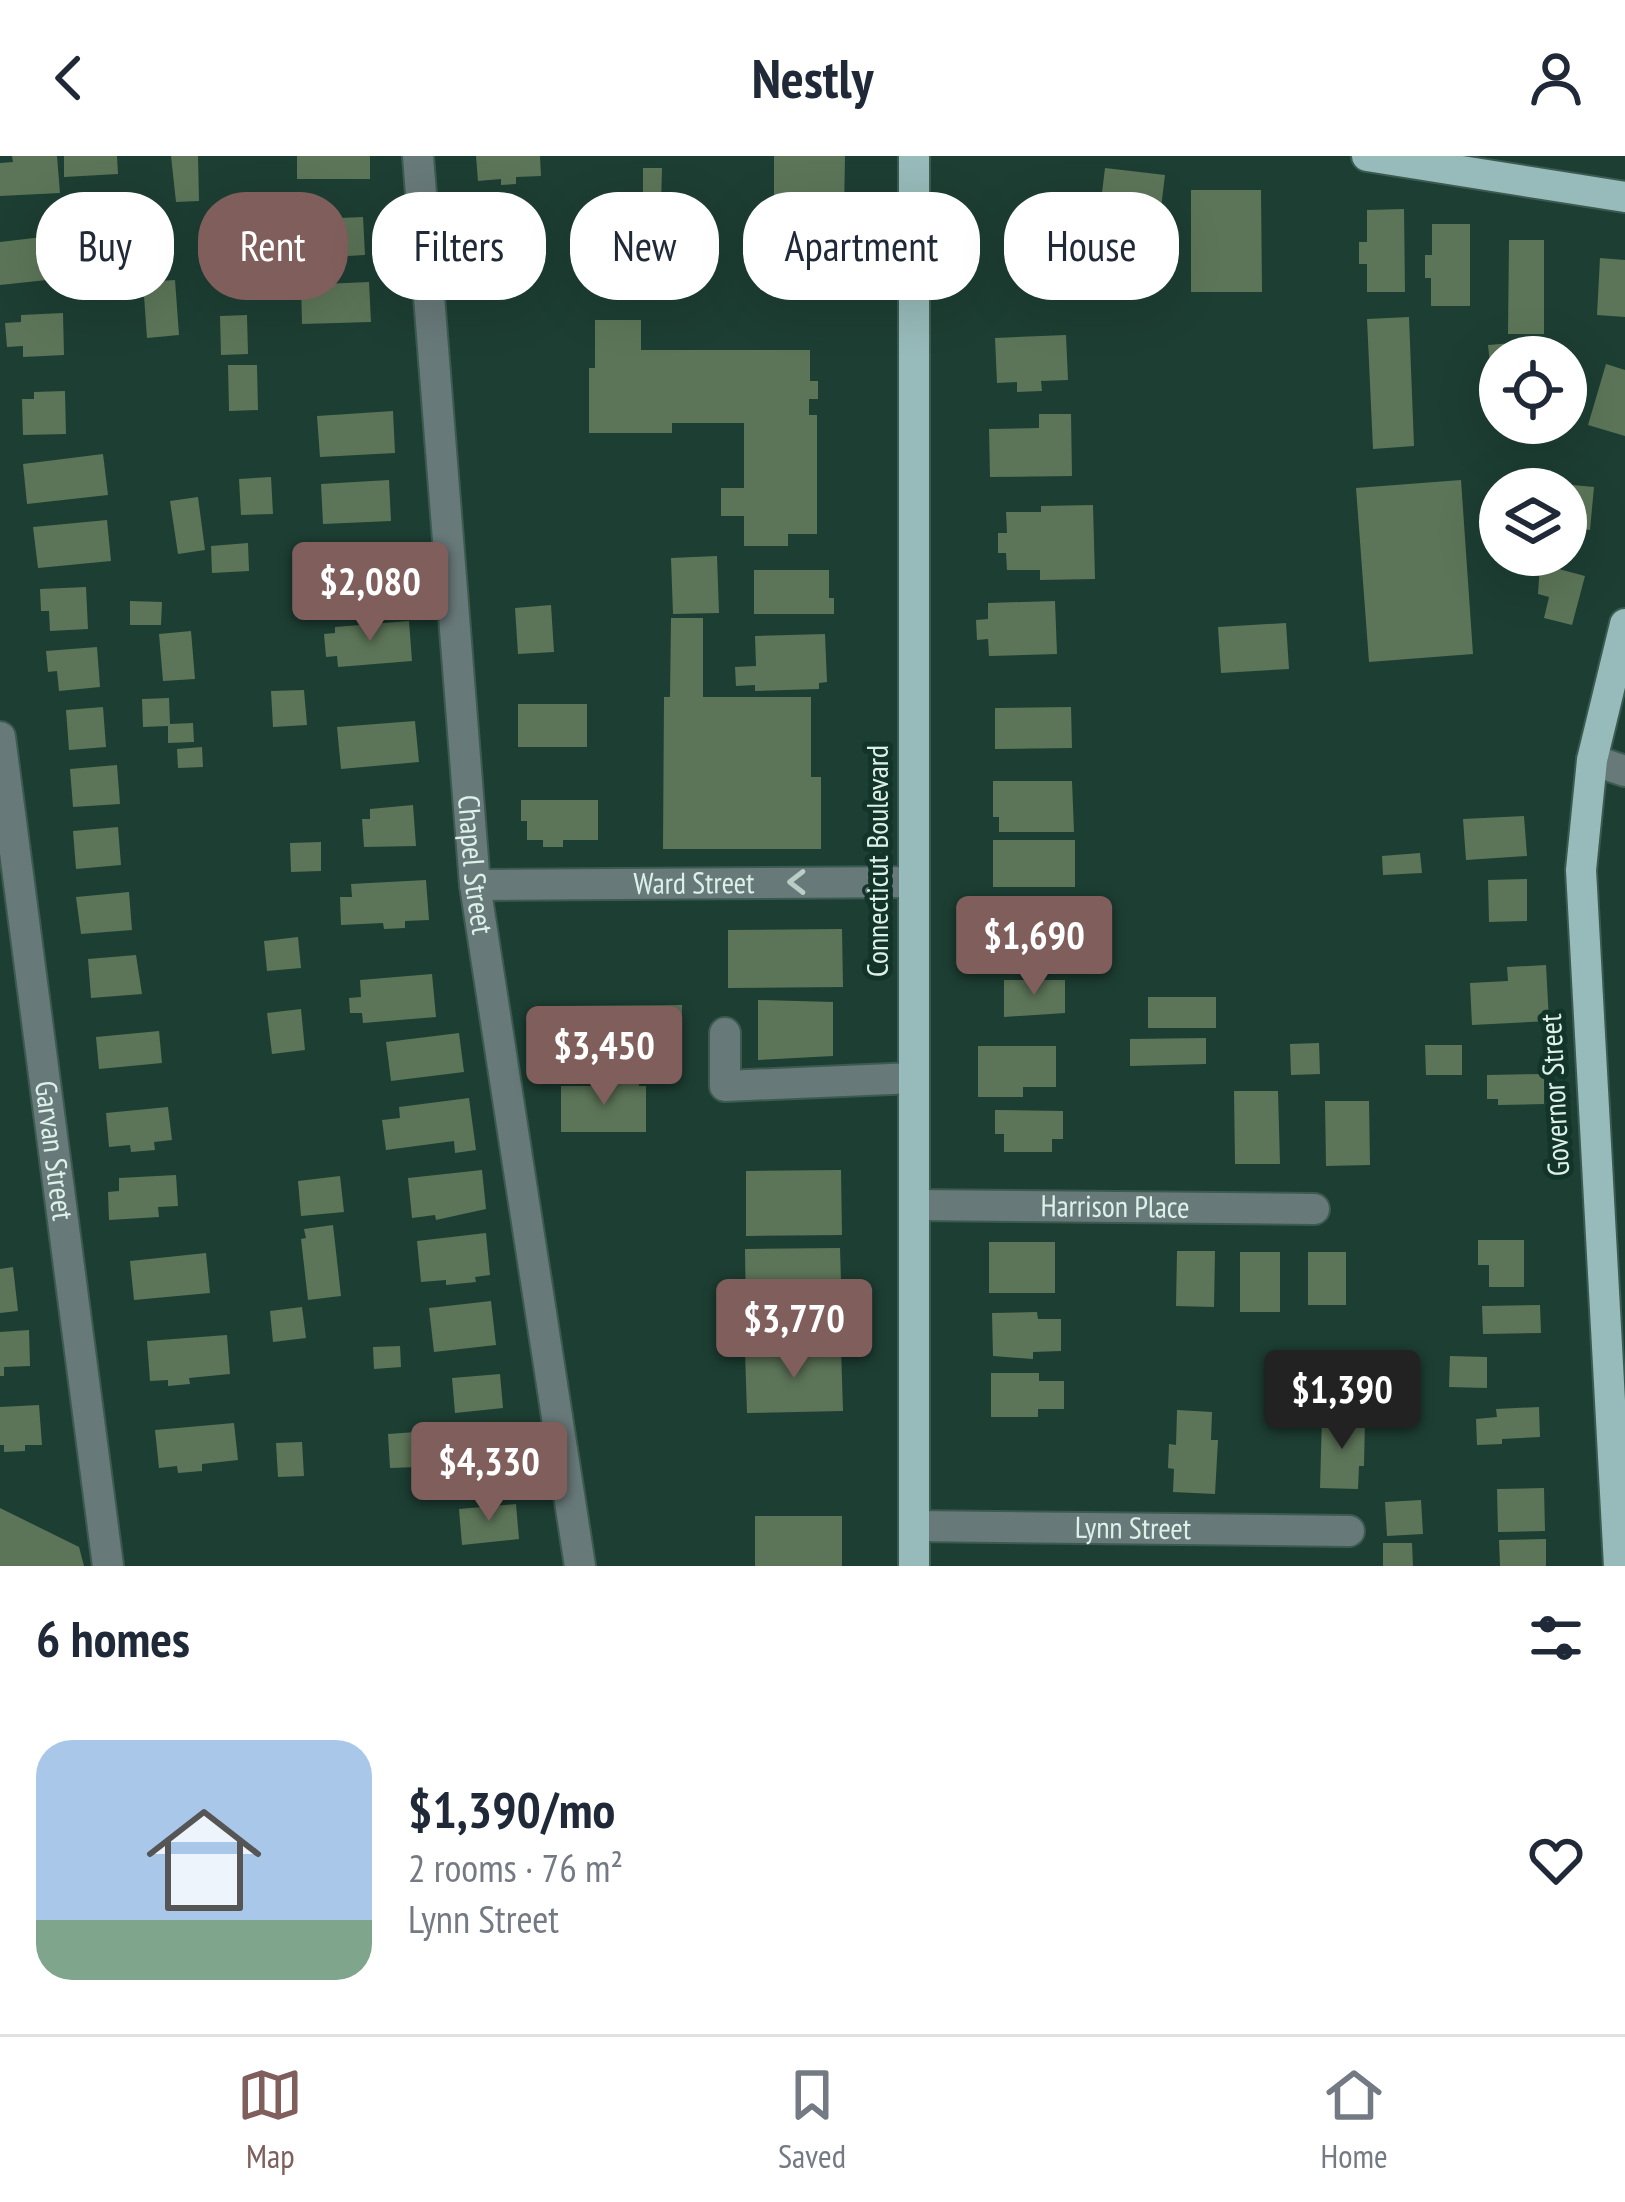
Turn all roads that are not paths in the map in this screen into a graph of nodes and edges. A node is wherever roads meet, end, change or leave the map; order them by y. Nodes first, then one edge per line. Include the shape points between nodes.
1 (418, 156) edge
2 (914, 156) edge
3 (1367, 156) edge
4 (1625, 197) edge
5 (1625, 624) edge
6 (0, 737) edge
7 (1592, 760) junction
8 (1625, 771) edge
9 (914, 882) junction
10 (475, 885) junction
11 (725, 1033) dead end
12 (914, 1078) junction
13 (914, 1204) junction
14 (1314, 1209) dead end
15 (1620, 1500) edge
16 (914, 1526) junction
17 (1349, 1532) dead end
18 (108, 1566) edge
19 (580, 1566) edge
20 (914, 1566) edge
21 (1618, 1566) edge

1 - 10 street, Chapel Street
2 - 9 main road, Connecticut Boulevard
3 - 4 main road
5 - 7 main road, Governor Street
6 - 18 street, Garvan Street
7 - 8 street
7 - 15 main road, Governor Street via 1581,929
9 -> 10 street, Ward Street
9 - 12 main road, Connecticut Boulevard
10 - 19 street, Chapel Street
11 - 12 street via 725,1086
12 - 13 main road, Connecticut Boulevard
13 - 14 street, Harrison Place
13 - 16 main road, Connecticut Boulevard
15 - 21 main road, Governor Street
16 - 17 street, Lynn Street
16 - 20 main road, Connecticut Boulevard

